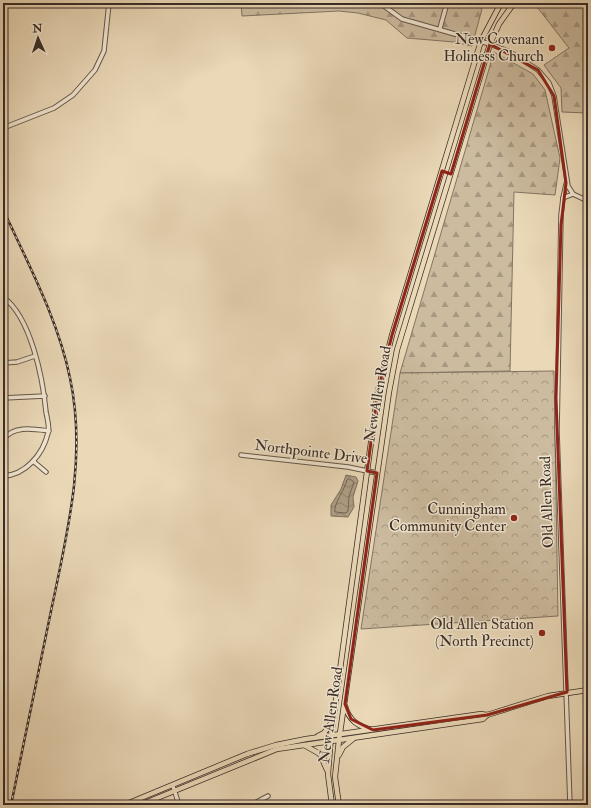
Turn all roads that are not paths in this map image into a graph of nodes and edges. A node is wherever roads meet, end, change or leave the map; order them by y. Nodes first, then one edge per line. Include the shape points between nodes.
1 (109, 3) edge
2 (380, 3) edge
3 (447, 3) edge
4 (501, 3) edge
5 (514, 3) edge
6 (440, 28) junction
7 (481, 41) junction
8 (490, 44) junction
9 (3, 128) edge
10 (442, 171) junction
11 (566, 183) junction
12 (446, 187) junction
13 (573, 194) junction
14 (563, 198) junction
15 (588, 201) edge
16 (3, 297) edge
17 (35, 356) junction
18 (3, 363) edge
19 (45, 396) junction
20 (3, 398) edge
21 (49, 431) junction
22 (3, 440) edge
23 (241, 455) dead end
24 (33, 461) junction
25 (367, 470) junction
26 (46, 472) dead end
27 (377, 473) junction
28 (3, 476) edge
29 (588, 690) edge
30 (566, 692) junction
31 (344, 704) junction
32 (487, 715) junction
33 (333, 720) junction
34 (373, 730) junction
35 (316, 737) junction
36 (339, 737) junction
37 (331, 738) junction
38 (356, 738) junction
39 (302, 744) junction
40 (336, 763) junction
41 (328, 774) junction
42 (174, 788) junction
43 (268, 796) dead end
44 (124, 805) edge
45 (140, 805) edge
46 (179, 805) edge
47 (251, 805) edge
48 (332, 805) edge
49 (339, 805) edge
50 (570, 805) edge

1 - 9 street via 104,51 96,70 73,95 54,108
2 - 6 street via 402,19
3 - 6 street
4 - 7 main road, New Allen Road
5 - 8 main road, New Allen Road via 499,24
6 - 7 street
7 - 8 street
7 - 10 main road, New Allen Road
8 - 11 street via 510,52 538,70 549,83 554,96
8 - 12 main road, New Allen Road
10 - 12 main road via 448,176
10 - 25 main road, New Allen Road via 392,335 378,391
11 - 13 street
11 - 14 street, Old Allen Road
12 - 27 main road, New Allen Road via 397,350
13 - 14 street
13 - 15 street
14 - 30 street, Old Allen Road via 560,225 556,405
16 - 17 street via 16,310 29,336
17 - 18 street via 17,362
17 - 19 street
19 - 20 street
19 - 21 street
21 - 22 street via 17,430
21 - 24 street via 42,449
23 - 25 street, Northpointe Drive
24 - 26 street
24 - 28 street via 22,472
25 - 27 street, Northpointe Drive
25 - 33 main road, New Allen Road
27 - 31 main road, New Allen Road
29 - 30 main road
30 - 32 main road
30 - 50 street, Old Allen Road
31 - 34 main road via 351,720 361,727
31 - 36 main road, New Allen Road
32 - 34 main road
32 - 38 main road via 483,719
33 - 35 main road via 324,732
33 - 37 main road, New Allen Road
34 - 36 main road
35 - 37 main road
35 - 42 main road via 262,748
36 - 37 main road
36 - 38 main road
36 - 40 main road, New Allen Road
37 - 39 main road
37 - 41 main road, New Allen Road
38 - 40 main road via 343,747
39 - 41 main road via 320,754
39 - 42 main road via 264,753
40 - 49 main road, New Allen Road
41 - 48 main road, New Allen Road
42 - 44 main road
42 - 45 main road
42 - 46 street
43 - 47 street

